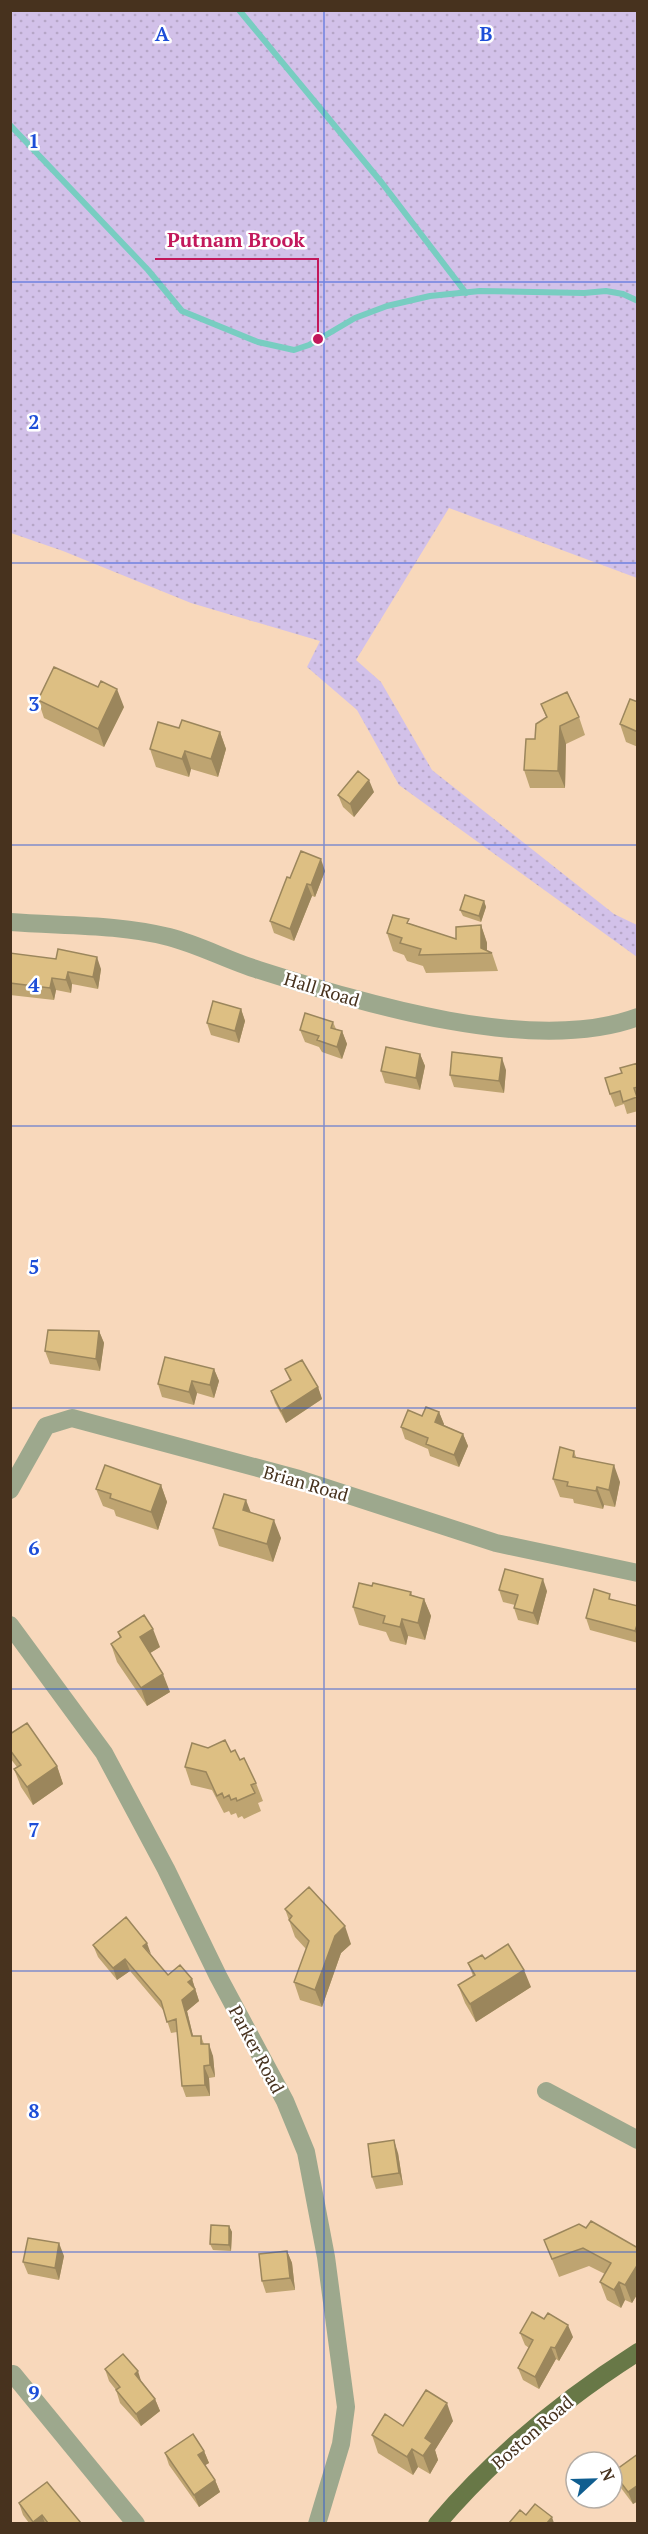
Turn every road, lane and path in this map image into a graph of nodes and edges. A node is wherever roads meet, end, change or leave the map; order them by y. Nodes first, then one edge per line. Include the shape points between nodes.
1 (10, 922) edge
2 (638, 1017) edge
3 (10, 1490) edge
4 (638, 1573) edge
5 (10, 1625) edge
6 (546, 2091) dead end
7 (638, 2140) edge
8 (638, 2352) edge
9 (13, 2374) dead end
10 (136, 2523) edge
11 (317, 2523) edge
12 (437, 2523) edge

1 - 2 street, Hall Road via 154,934 389,1009 485,1025 572,1031 602,1028
3 - 4 street, Brian Road via 46,1426 72,1418 299,1479 496,1543
5 - 11 street, Parker Road via 104,1753 285,2101 306,2152 326,2257 346,2407 341,2444
6 - 7 street
8 - 12 main road, Boston Road via 571,2398 519,2441
9 - 10 street

